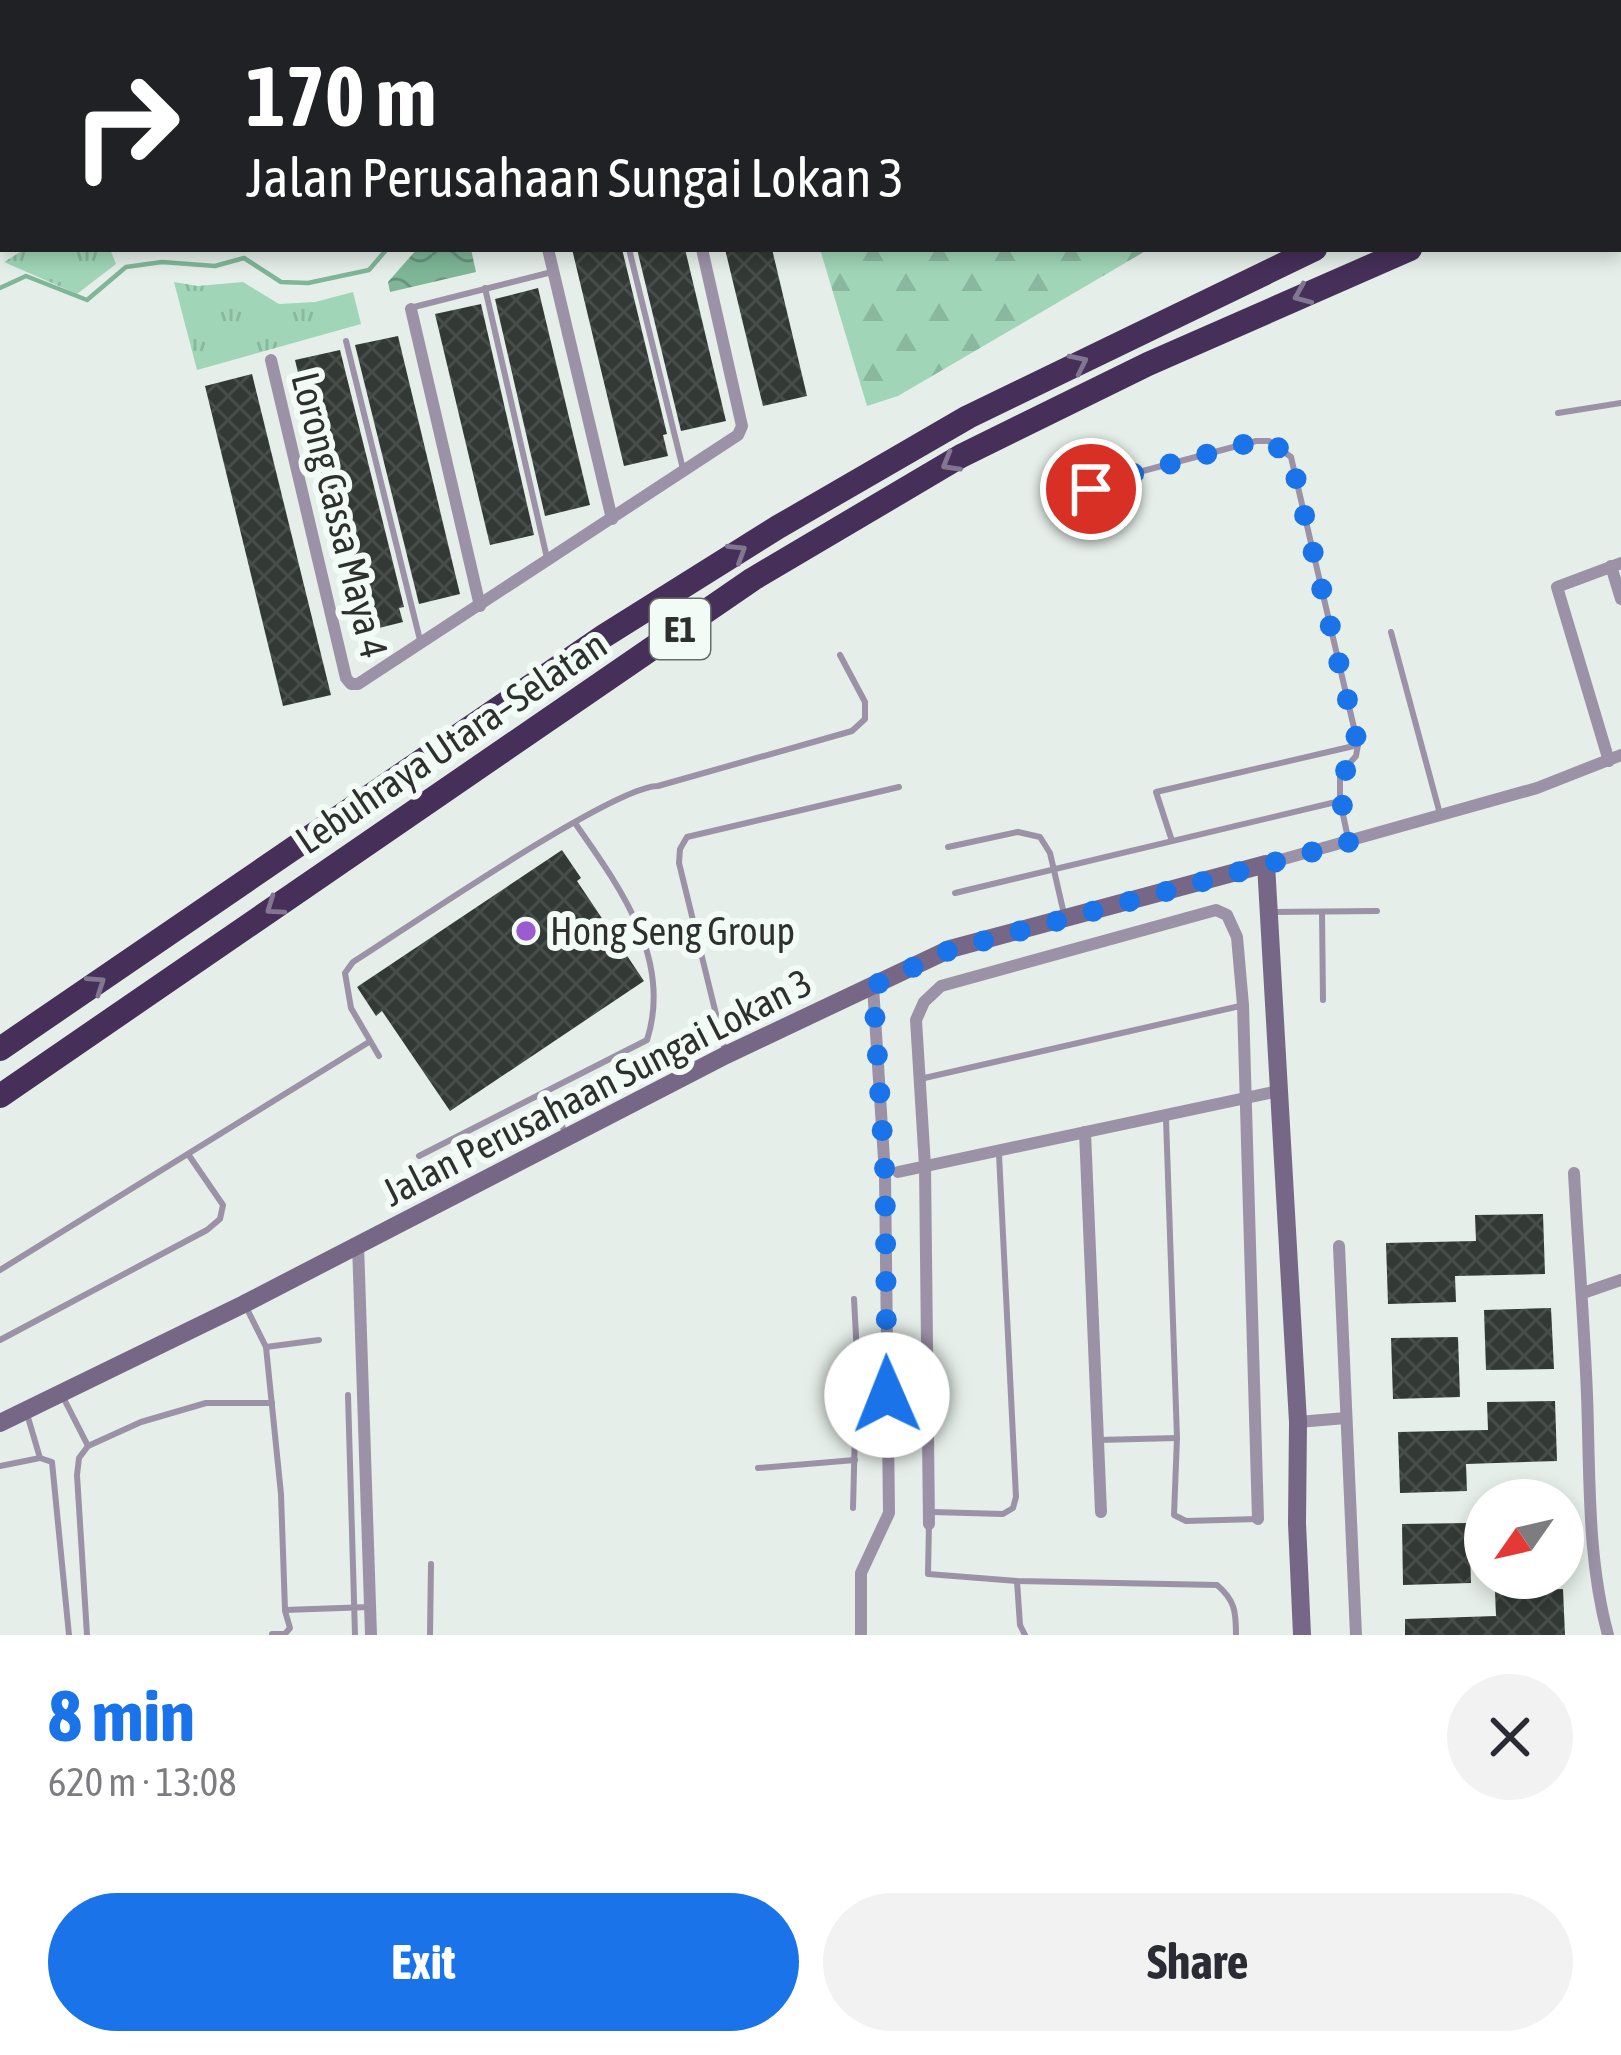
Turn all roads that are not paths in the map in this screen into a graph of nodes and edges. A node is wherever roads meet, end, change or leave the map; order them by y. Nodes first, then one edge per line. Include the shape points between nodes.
1 (549, 252) edge
2 (630, 252) edge
3 (703, 252) edge
4 (1309, 252) edge
5 (1403, 252) edge
6 (553, 272) junction
7 (485, 288) junction
8 (411, 309) joint
9 (346, 341) dead end
10 (271, 360) dead end
11 (1621, 403) edge
12 (1558, 413) dead end
13 (684, 473) junction
14 (1084, 502) dead end
15 (612, 519) junction
16 (548, 562) junction
17 (1616, 565) edge
18 (1621, 599) edge
19 (480, 606) junction
20 (1391, 632) dead end
21 (421, 644) junction
22 (840, 655) dead end
23 (1358, 745) junction
24 (1615, 758) edge
25 (899, 787) dead end
26 (1340, 800) junction
27 (1441, 818) junction
28 (575, 823) junction
29 (1172, 841) junction
30 (1349, 842) junction
31 (947, 847) dead end
32 (1266, 864) junction
33 (1055, 869) junction
34 (955, 893) dead end
35 (1376, 911) dead end
36 (1269, 912) junction
37 (1322, 912) junction
38 (1065, 917) junction
39 (873, 986) junction
40 (1323, 1000) dead end
41 (1243, 1005) junction
42 (369, 1042) junction
43 (0, 1049) edge
44 (726, 1054) junction
45 (379, 1056) dead end
46 (920, 1078) junction
47 (1278, 1091) junction
48 (545, 1093) junction
49 (0, 1096) edge
50 (1248, 1098) junction
51 (1166, 1115) junction
52 (1085, 1132) junction
53 (568, 1138) junction
54 (999, 1150) junction
55 (188, 1154) junction
56 (419, 1156) dead end
57 (925, 1166) junction
58 (892, 1173) junction
59 (1574, 1173) dead end
60 (358, 1244) junction
61 (1339, 1246) dead end
62 (0, 1270) edge
63 (1621, 1280) edge
64 (1583, 1292) junction
65 (854, 1299) dead end
66 (244, 1304) junction
67 (0, 1340) edge
68 (320, 1340) dead end
69 (266, 1347) junction
70 (857, 1355) junction
71 (886, 1356) junction
72 (63, 1394) junction
73 (348, 1395) dead end
74 (272, 1402) junction
75 (26, 1412) junction
76 (1346, 1418) junction
77 (1298, 1422) junction
78 (0, 1424) edge
79 (1177, 1438) junction
80 (1098, 1440) junction
81 (88, 1446) junction
82 (40, 1458) junction
83 (855, 1460) junction
84 (0, 1466) edge
85 (758, 1468) dead end
86 (853, 1508) dead end
87 (1102, 1511) dead end
88 (929, 1518) junction
89 (1258, 1519) joint
90 (431, 1564) dead end
91 (1017, 1581) junction
92 (362, 1608) junction
93 (285, 1610) junction
94 (272, 1634) edge
95 (69, 1635) edge
96 (87, 1635) edge
97 (355, 1635) edge
98 (370, 1635) edge
99 (430, 1635) edge
100 (861, 1635) edge
101 (1025, 1635) edge
102 (1236, 1635) edge
103 (1302, 1635) edge
104 (1356, 1635) edge
105 (1608, 1635) edge

1 - 6 street
2 - 13 lane
3 - 13 street via 742,426
43 -> 4 highway, Lebuhraya Utara–Selatan / E1 via 778,526 968,417
5 -> 49 highway, Lebuhraya Utara–Selatan / E1 via 982,446 772,568
6 - 7 lane
6 - 15 street
7 - 8 lane
7 - 16 lane
8 - 19 street
9 - 21 lane
10 - 21 street, Lorong Cassa Maya 4 via 351,684
11 - 12 lane
13 - 15 street
14 - 23 lane via 1106,481 1256,441 1291,457
15 - 16 street
16 - 19 street
17 - 18 street
17 - 24 street via 1557,587
19 - 21 street
20 - 27 lane
22 - 28 lane via 865,702 865,719 851,731 645,786
23 - 26 lane via 1340,774
23 - 29 lane via 1156,792
24 - 27 street
25 - 44 lane via 687,838 679,863
26 - 29 lane
26 - 30 lane
27 - 30 street
28 - 42 lane via 352,962 345,984
28 - 48 lane via 639,922 650,954 652,1022 647,1040
29 - 33 lane
30 - 32 street
31 - 33 lane via 1033,833
32 - 36 main road
32 - 38 main road, Jalan Perusahaan Sungai Lokan 3
33 - 34 lane
33 - 38 lane
35 - 37 lane
36 - 37 lane
36 - 47 main road
37 - 40 lane
38 - 39 main road, Jalan Perusahaan Sungai Lokan 3 via 950,950
39 - 44 main road, Jalan Perusahaan Sungai Lokan 3
39 - 58 street
41 - 46 lane
41 - 46 street via 1237,937 1216,910 940,986 916,1020
41 - 50 street
42 - 45 lane
42 - 55 lane
44 - 53 main road, Jalan Perusahaan Sungai Lokan 3
46 - 57 street
47 - 50 street
47 - 77 main road
48 - 53 lane
48 - 56 lane
50 - 51 street
50 - 89 street
51 - 52 street
51 - 79 lane
52 - 54 street
52 - 80 street
53 - 60 main road, Jalan Perusahaan Sungai Lokan 3
54 - 57 street
54 - 88 lane via 1016,1497 1003,1514
55 - 62 lane
55 - 67 lane via 223,1205 220,1219
57 - 58 street
57 - 88 street
58 - 71 street
59 - 64 street
60 - 66 main road, Jalan Perusahaan Sungai Lokan 3
60 - 92 street
61 - 76 street
63 - 64 street
64 - 105 street via 1591,1516
65 - 70 lane
66 - 69 lane
66 - 72 main road, Jalan Perusahaan Sungai Lokan 3
68 - 69 lane
69 - 74 lane
70 - 71 lane
70 - 83 lane
71 - 100 street via 889,1513 861,1573
72 - 75 main road, Jalan Perusahaan Sungai Lokan 3
72 - 81 lane
73 - 92 lane
74 - 81 lane via 206,1403
74 - 93 lane
75 - 78 main road, Jalan Perusahaan Sungai Lokan 3
75 - 82 lane
76 - 77 street
76 - 104 street
77 - 103 main road
79 - 80 lane
79 - 89 lane via 1179,1521
80 - 87 street
81 - 96 lane via 77,1475
82 - 84 lane
82 - 95 lane via 52,1462
83 - 85 lane
83 - 86 lane
88 - 91 lane via 928,1574
90 - 99 lane
91 - 101 lane
91 - 102 lane via 1217,1585 1236,1611
92 - 93 lane
92 - 97 lane
92 - 98 street
93 - 94 lane via 290,1628

